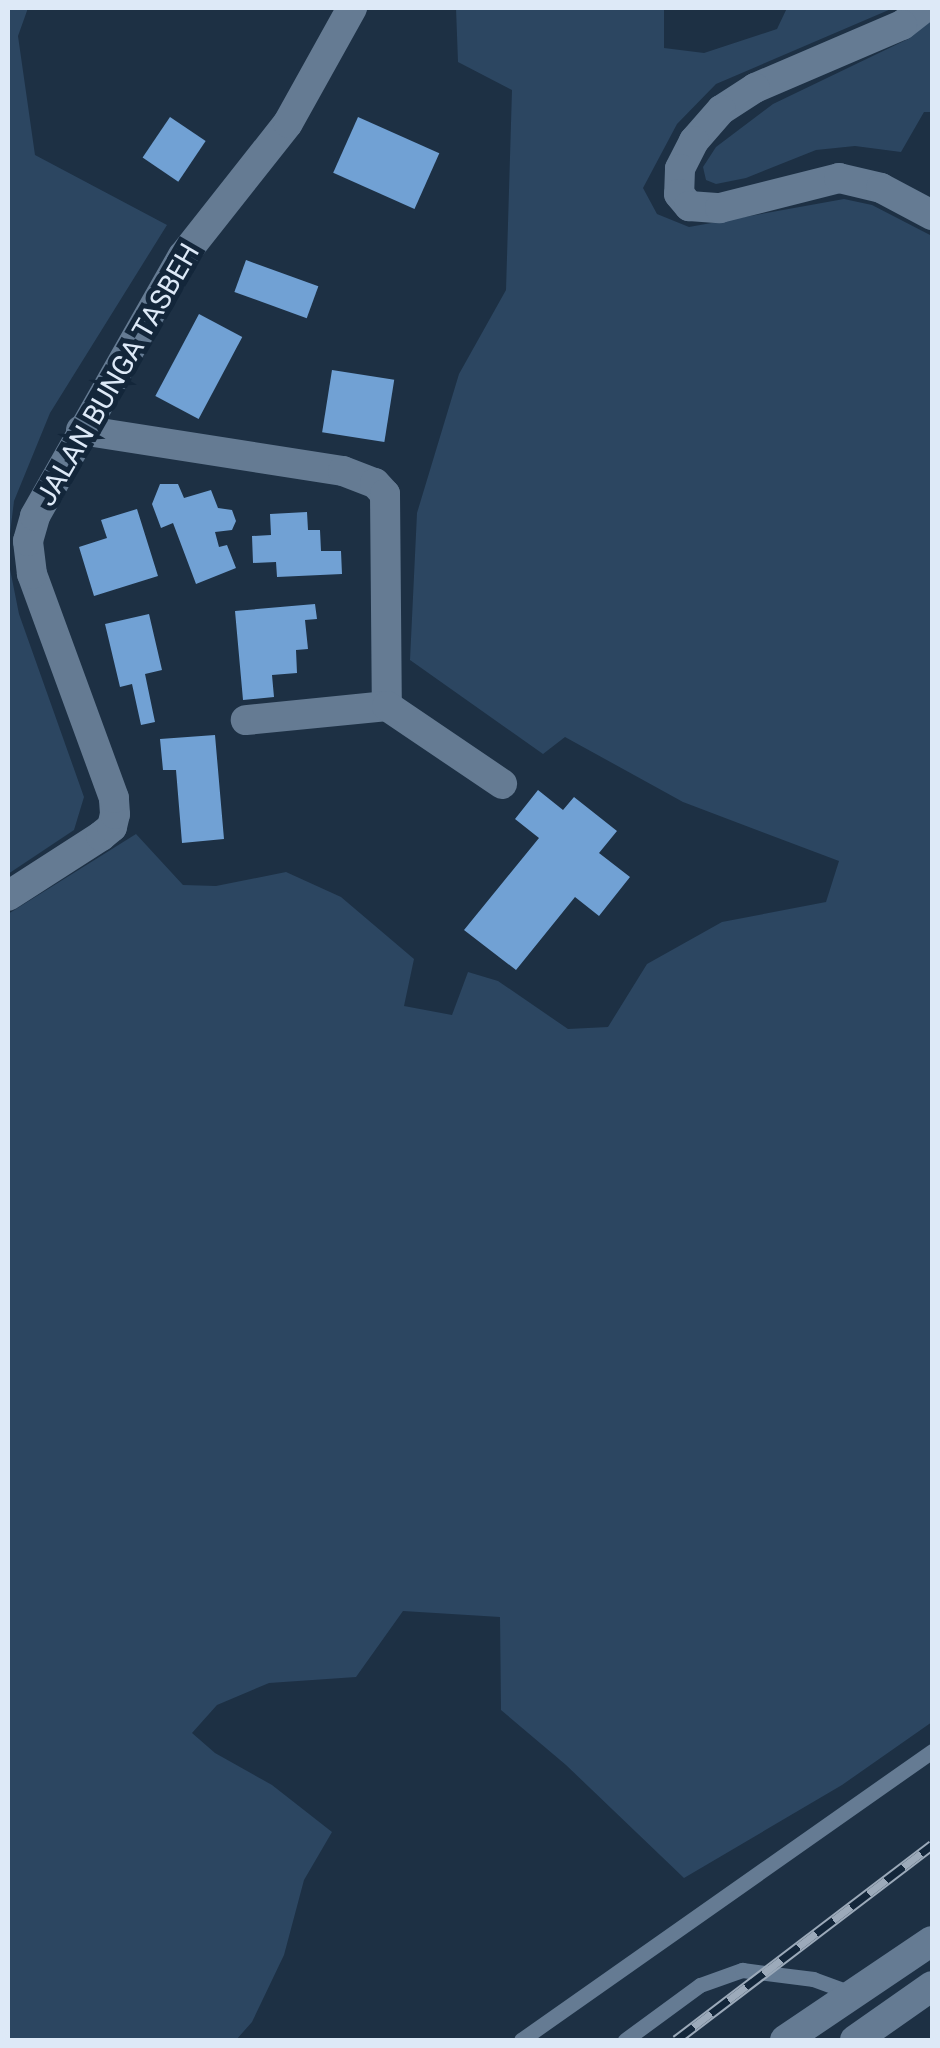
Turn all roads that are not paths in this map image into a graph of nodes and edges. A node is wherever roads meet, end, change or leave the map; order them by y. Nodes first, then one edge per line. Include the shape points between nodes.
1 (352, 8) edge
2 (924, 8) edge
3 (932, 216) edge
4 (81, 430) junction
5 (387, 706) junction
6 (246, 720) dead end
7 (502, 784) dead end
8 (8, 896) edge
9 (932, 1751) edge
10 (932, 1941) edge
11 (932, 1986) edge
12 (851, 1993) junction
13 (521, 2040) edge
14 (625, 2040) edge
15 (785, 2040) edge
16 (855, 2040) edge

1 - 4 street, JALAN BUNGA TASBEH via 288,123 183,256
2 - 3 street via 902,25 720,110 694,140 680,169 679,194 689,206 720,208 839,178 881,188
4 - 5 street via 343,472 375,483 388,509
4 - 8 street, JALAN BUNGA TASBEH via 28,541 41,610 116,814 101,836
5 - 6 street
5 - 7 street
9 - 13 lane
10 - 12 street
11 - 16 street
12 - 14 lane via 813,1979 742,1970 700,1985
12 - 15 street

